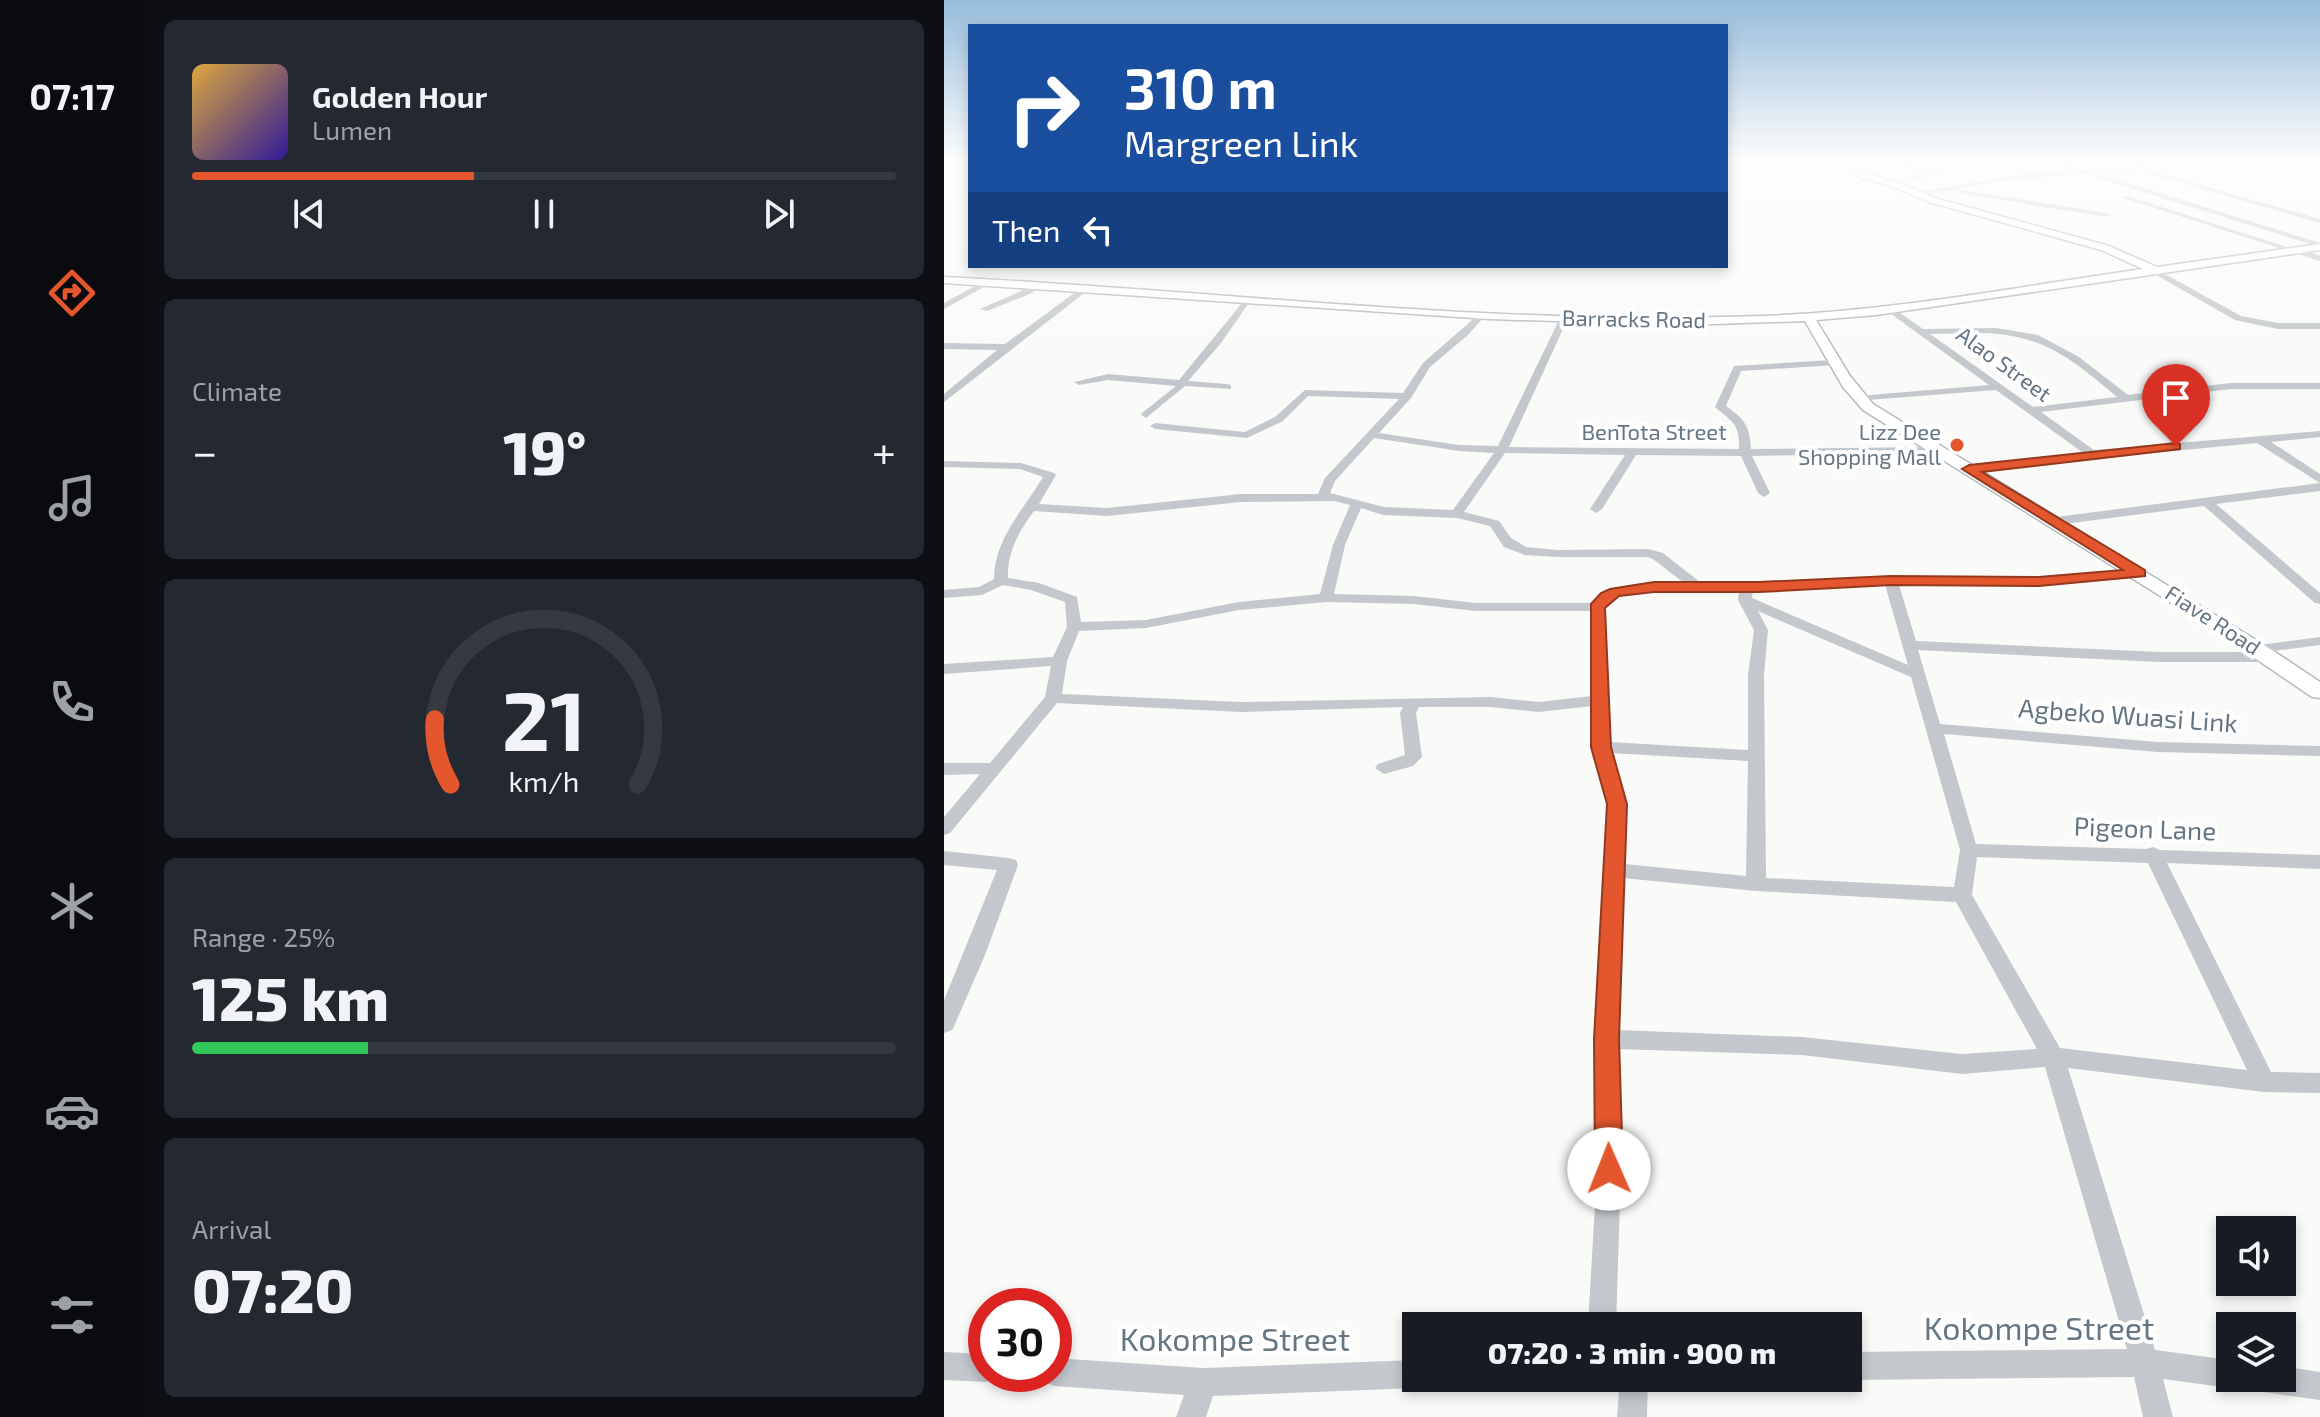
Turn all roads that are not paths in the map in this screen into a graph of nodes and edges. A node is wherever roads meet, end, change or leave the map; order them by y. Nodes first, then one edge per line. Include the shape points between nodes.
1 (2024, 225) edge
2 (2214, 225) edge
3 (2255, 225) edge
4 (2320, 246) edge
5 (2293, 250) junction
6 (2320, 259) edge
7 (2154, 270) junction
8 (944, 280) edge
9 (989, 282) junction
10 (1038, 284) junction
11 (1088, 287) junction
12 (1247, 300) junction
13 (944, 306) edge
14 (984, 309) dead end
15 (1890, 309) junction
16 (1480, 316) junction
17 (1564, 318) junction
18 (1809, 319) junction
19 (2320, 326) edge
20 (1924, 331) junction
21 (944, 346) edge
22 (1007, 347) junction
23 (1834, 363) junction
24 (1079, 382) dead end
25 (1183, 382) junction
26 (2320, 386) edge
27 (1227, 387) dead end
28 (1997, 387) junction
29 (1407, 396) junction
30 (2125, 398) junction
31 (944, 399) edge
32 (1859, 399) junction
33 (2033, 410) junction
34 (1146, 415) dead end
35 (1155, 426) dead end
36 (2320, 434) edge
37 (1373, 435) junction
38 (2259, 439) junction
39 (1502, 450) junction
40 (1633, 450) junction
41 (1936, 450) junction
42 (1745, 452) junction
43 (2092, 454) junction
44 (944, 464) edge
45 (1969, 469) junction
46 (2319, 487) edge
47 (1764, 493) dead end
48 (1323, 497) junction
49 (2208, 503) junction
50 (1357, 504) junction
51 (1031, 507) junction
52 (1596, 509) dead end
53 (1457, 514) junction
54 (2056, 521) junction
55 (2139, 573) junction
56 (1001, 581) junction
57 (1891, 581) junction
58 (1699, 588) junction
59 (944, 594) edge
60 (1746, 594) junction
61 (1326, 598) junction
62 (2320, 600) edge
63 (1597, 607) junction
64 (1074, 627) junction
65 (2320, 641) edge
66 (1911, 645) junction
67 (2265, 653) junction
68 (1059, 661) junction
69 (944, 669) edge
70 (1919, 675) junction
71 (2320, 692) edge
72 (1053, 698) junction
73 (1600, 700) junction
74 (1413, 702) junction
75 (1933, 728) junction
76 (1601, 747) junction
77 (2320, 751) edge
78 (1755, 756) junction
79 (997, 768) junction
80 (1384, 768) dead end
81 (944, 769) edge
82 (944, 829) edge
83 (1969, 850) junction
84 (2153, 854) junction
85 (944, 858) edge
86 (2320, 862) edge
87 (1613, 870) junction
88 (1756, 884) junction
89 (1962, 895) junction
90 (944, 1024) edge
91 (1606, 1039) junction
92 (2053, 1057) junction
93 (2264, 1082) junction
94 (2320, 1083) edge
95 (1603, 1312) edge
96 (2145, 1363) junction
97 (944, 1366) edge
98 (1862, 1366) edge
99 (968, 1367) edge
100 (2216, 1372) edge
101 (1072, 1373) edge
102 (1402, 1375) edge
103 (1203, 1382) junction
104 (2296, 1383) edge
105 (2320, 1386) edge
106 (1633, 1392) edge
107 (1191, 1417) edge
108 (1632, 1417) edge
109 (2158, 1417) edge

1 - 7 street via 2105,248
2 - 5 street
3 - 4 street
4 - 5 street, Barracks Road
5 - 6 street
5 - 7 street, Barracks Road
7 - 15 street, Barracks Road
7 - 19 street via 2238,318 2278,326
8 - 9 street, Barracks Road
9 - 10 street, Barracks Road
9 - 13 street
10 - 11 street, Barracks Road
10 - 14 street
11 - 12 street, Barracks Road
11 - 22 street
12 - 16 street, Barracks Road
12 - 25 street
15 - 18 street, Barracks Road
15 - 20 street, Alao Street
16 - 17 street, Barracks Road
16 - 29 street via 1426,365
17 - 18 street, Barracks Road
17 - 39 street
18 - 23 street, Fiave Road
20 - 28 street, Alao Street
20 - 30 street via 2017,333 2042,340
21 - 22 street
22 - 31 street
23 - 32 street, Fiave Road
23 - 42 street via 1737,368 1720,407 1739,420
24 - 25 street via 1108,377
25 - 27 street
25 - 34 street
26 - 30 street via 2231,386
28 - 32 street
28 - 33 street, Alao Street
29 - 35 street via 1305,393 1279,419 1247,435
29 - 37 street
30 - 33 street
32 - 41 street, Fiave Road
33 - 43 street, Alao Street
36 - 38 street
37 - 39 street, BenTota Street
37 - 48 street via 1329,480
38 - 43 street
38 - 46 street
39 - 40 street, BenTota Street
39 - 53 street
40 - 42 street, BenTota Street
40 - 52 street
41 - 42 street, BenTota Street
41 - 45 street, Fiave Road
42 - 47 street
43 - 45 street
44 - 51 street via 1021,466 1050,475
45 - 54 street, Fiave Road
46 - 49 street
48 - 50 street
48 - 51 street via 1241,498 1107,512
49 - 54 street
49 - 62 street
50 - 53 street via 1383,511
50 - 61 street via 1339,545
51 - 56 street via 1012,532 1000,562
53 - 58 street via 1495,524 1515,548 1658,556
54 - 55 street, Fiave Road
55 - 57 street via 2039,581
55 - 67 street, Fiave Road
56 - 59 street via 982,591
56 - 64 street via 1072,600
57 - 60 street
57 - 66 street
58 - 60 street
58 - 63 street via 1630,589 1606,596
60 - 70 street
60 - 78 street via 1761,630
61 - 63 street via 1475,607
61 - 64 street via 1239,606 1146,624
63 - 73 street
64 - 68 street
65 - 67 street
66 - 67 street via 2160,657
66 - 70 street
67 - 71 street, Fiave Road
68 - 69 street
68 - 72 street
70 - 75 street
72 - 74 street via 1241,707
72 - 79 street
73 - 74 street via 1539,707
73 - 76 street
74 - 80 street via 1408,713 1414,757
75 - 77 street, Agbeko Wuasi Link via 2158,747
75 - 83 street
76 - 78 street
76 - 87 street via 1617,804
78 - 88 street
79 - 81 street
79 - 82 street
83 - 84 street, Pigeon Lane
83 - 89 street
84 - 86 street, Pigeon Lane
84 - 93 street
85 - 90 street via 1009,865
87 - 88 street
87 - 91 street
88 - 89 street
89 - 92 street
91 - 92 street via 1802,1046 1962,1064
91 - 95 street via 1609,1169
92 - 93 street
92 - 96 street
93 - 94 street
96 - 98 street, Kokompe Street
96 - 100 street, Kokompe Street
96 - 109 street
97 - 99 street
101 - 103 street, Kokompe Street
102 - 103 street, Kokompe Street
103 - 107 street
104 - 105 street
106 - 108 street

